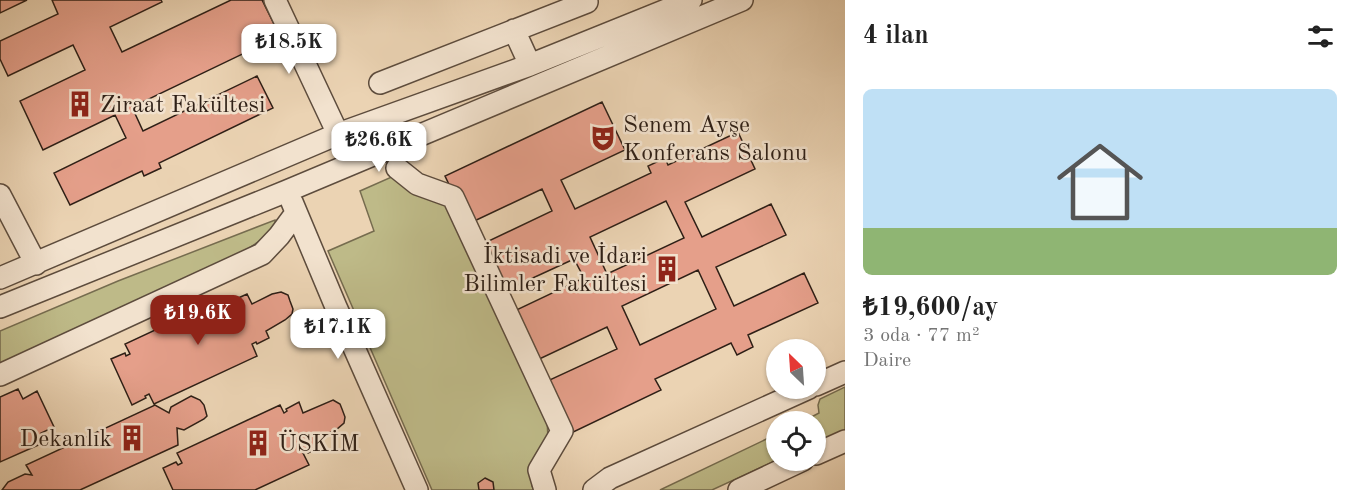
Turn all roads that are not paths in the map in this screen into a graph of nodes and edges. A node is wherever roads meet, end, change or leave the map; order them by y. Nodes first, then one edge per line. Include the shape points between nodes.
1 (275, 0) edge
2 (691, 0) edge
3 (742, 0) edge
4 (587, 2) dead end
5 (514, 30) junction
6 (530, 65) junction
7 (381, 82) dead end
8 (338, 134) junction
9 (397, 168) dead end
10 (287, 191) junction
11 (0, 195) edge
12 (296, 213) junction
13 (4, 217) edge
14 (36, 264) junction
15 (0, 278) edge
16 (0, 308) edge
17 (845, 372) edge
18 (0, 375) edge
19 (826, 381) edge
20 (784, 399) edge
21 (845, 441) edge
22 (826, 450) edge
23 (780, 471) edge
24 (417, 490) edge
25 (545, 490) edge
26 (594, 490) edge
27 (739, 490) edge

1 - 8 street
2 - 6 street
3 - 10 street
4 - 5 street
5 - 6 street
5 - 7 street
6 - 8 street
8 - 14 street
9 - 25 street via 417,184 453,197 520,339 562,431 539,470
10 - 12 street
10 - 16 street
11 - 13 street
12 - 18 street via 262,254
12 - 24 street
13 - 14 street
14 - 15 street
17 - 19 street
20 - 26 street via 610,478
21 - 22 street
23 - 27 street

